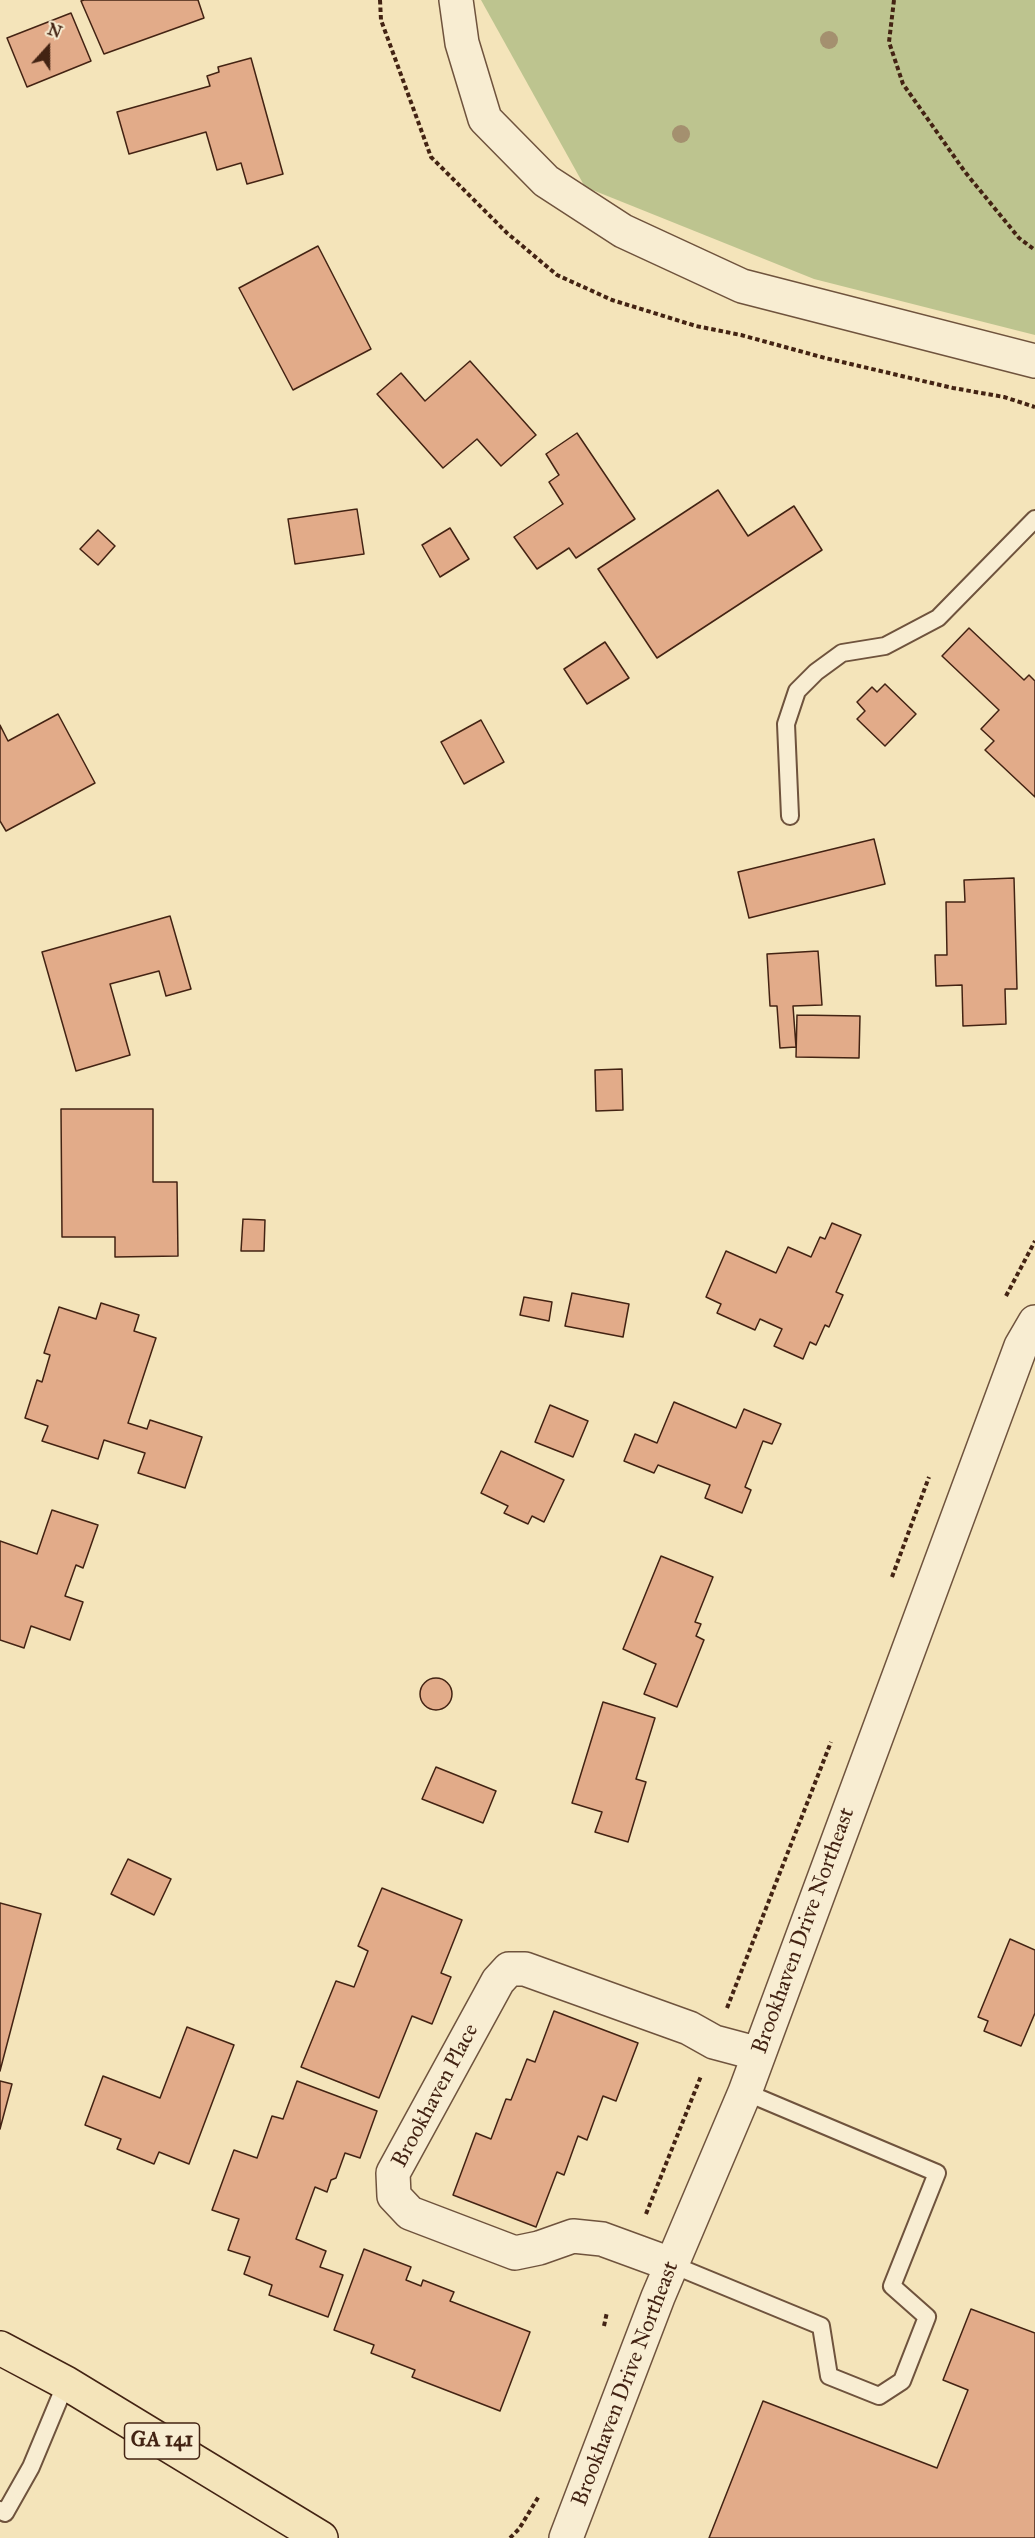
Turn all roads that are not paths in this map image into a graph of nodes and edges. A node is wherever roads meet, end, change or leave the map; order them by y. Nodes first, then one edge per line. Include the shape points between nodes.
1 (456, 0) edge
2 (1035, 361) edge
3 (1035, 519) edge
4 (789, 816) dead end
5 (1035, 1322) edge
6 (759, 2054) junction
7 (745, 2092) junction
8 (673, 2265) junction
9 (0, 2348) edge
10 (66, 2383) junction
11 (0, 2510) edge
12 (287, 2529) edge
13 (321, 2538) edge
14 (566, 2538) edge

1 - 2 street via 462,43 485,119 546,181 623,231 742,286
3 - 4 lane via 938,618 885,646 842,653 797,691 786,724
5 - 6 street, Brookhaven Drive Northeast via 1021,1346
6 - 7 street, Brookhaven Drive Northeast
6 - 8 street, Brookhaven Place via 714,2042 689,2028 525,1969 509,1969 498,1981 393,2173 393,2196 410,2213 515,2253 573,2236 602,2239
7 - 8 street, Brookhaven Drive Northeast
7 - 8 lane via 937,2173 892,2286 927,2317 903,2381 879,2396 829,2376 821,2326
8 - 14 street, Brookhaven Drive Northeast
9 - 10 highway, GA 141
10 - 11 lane via 32,2467 5,2513
10 - 12 highway, GA 141
12 - 13 highway, GA 141

